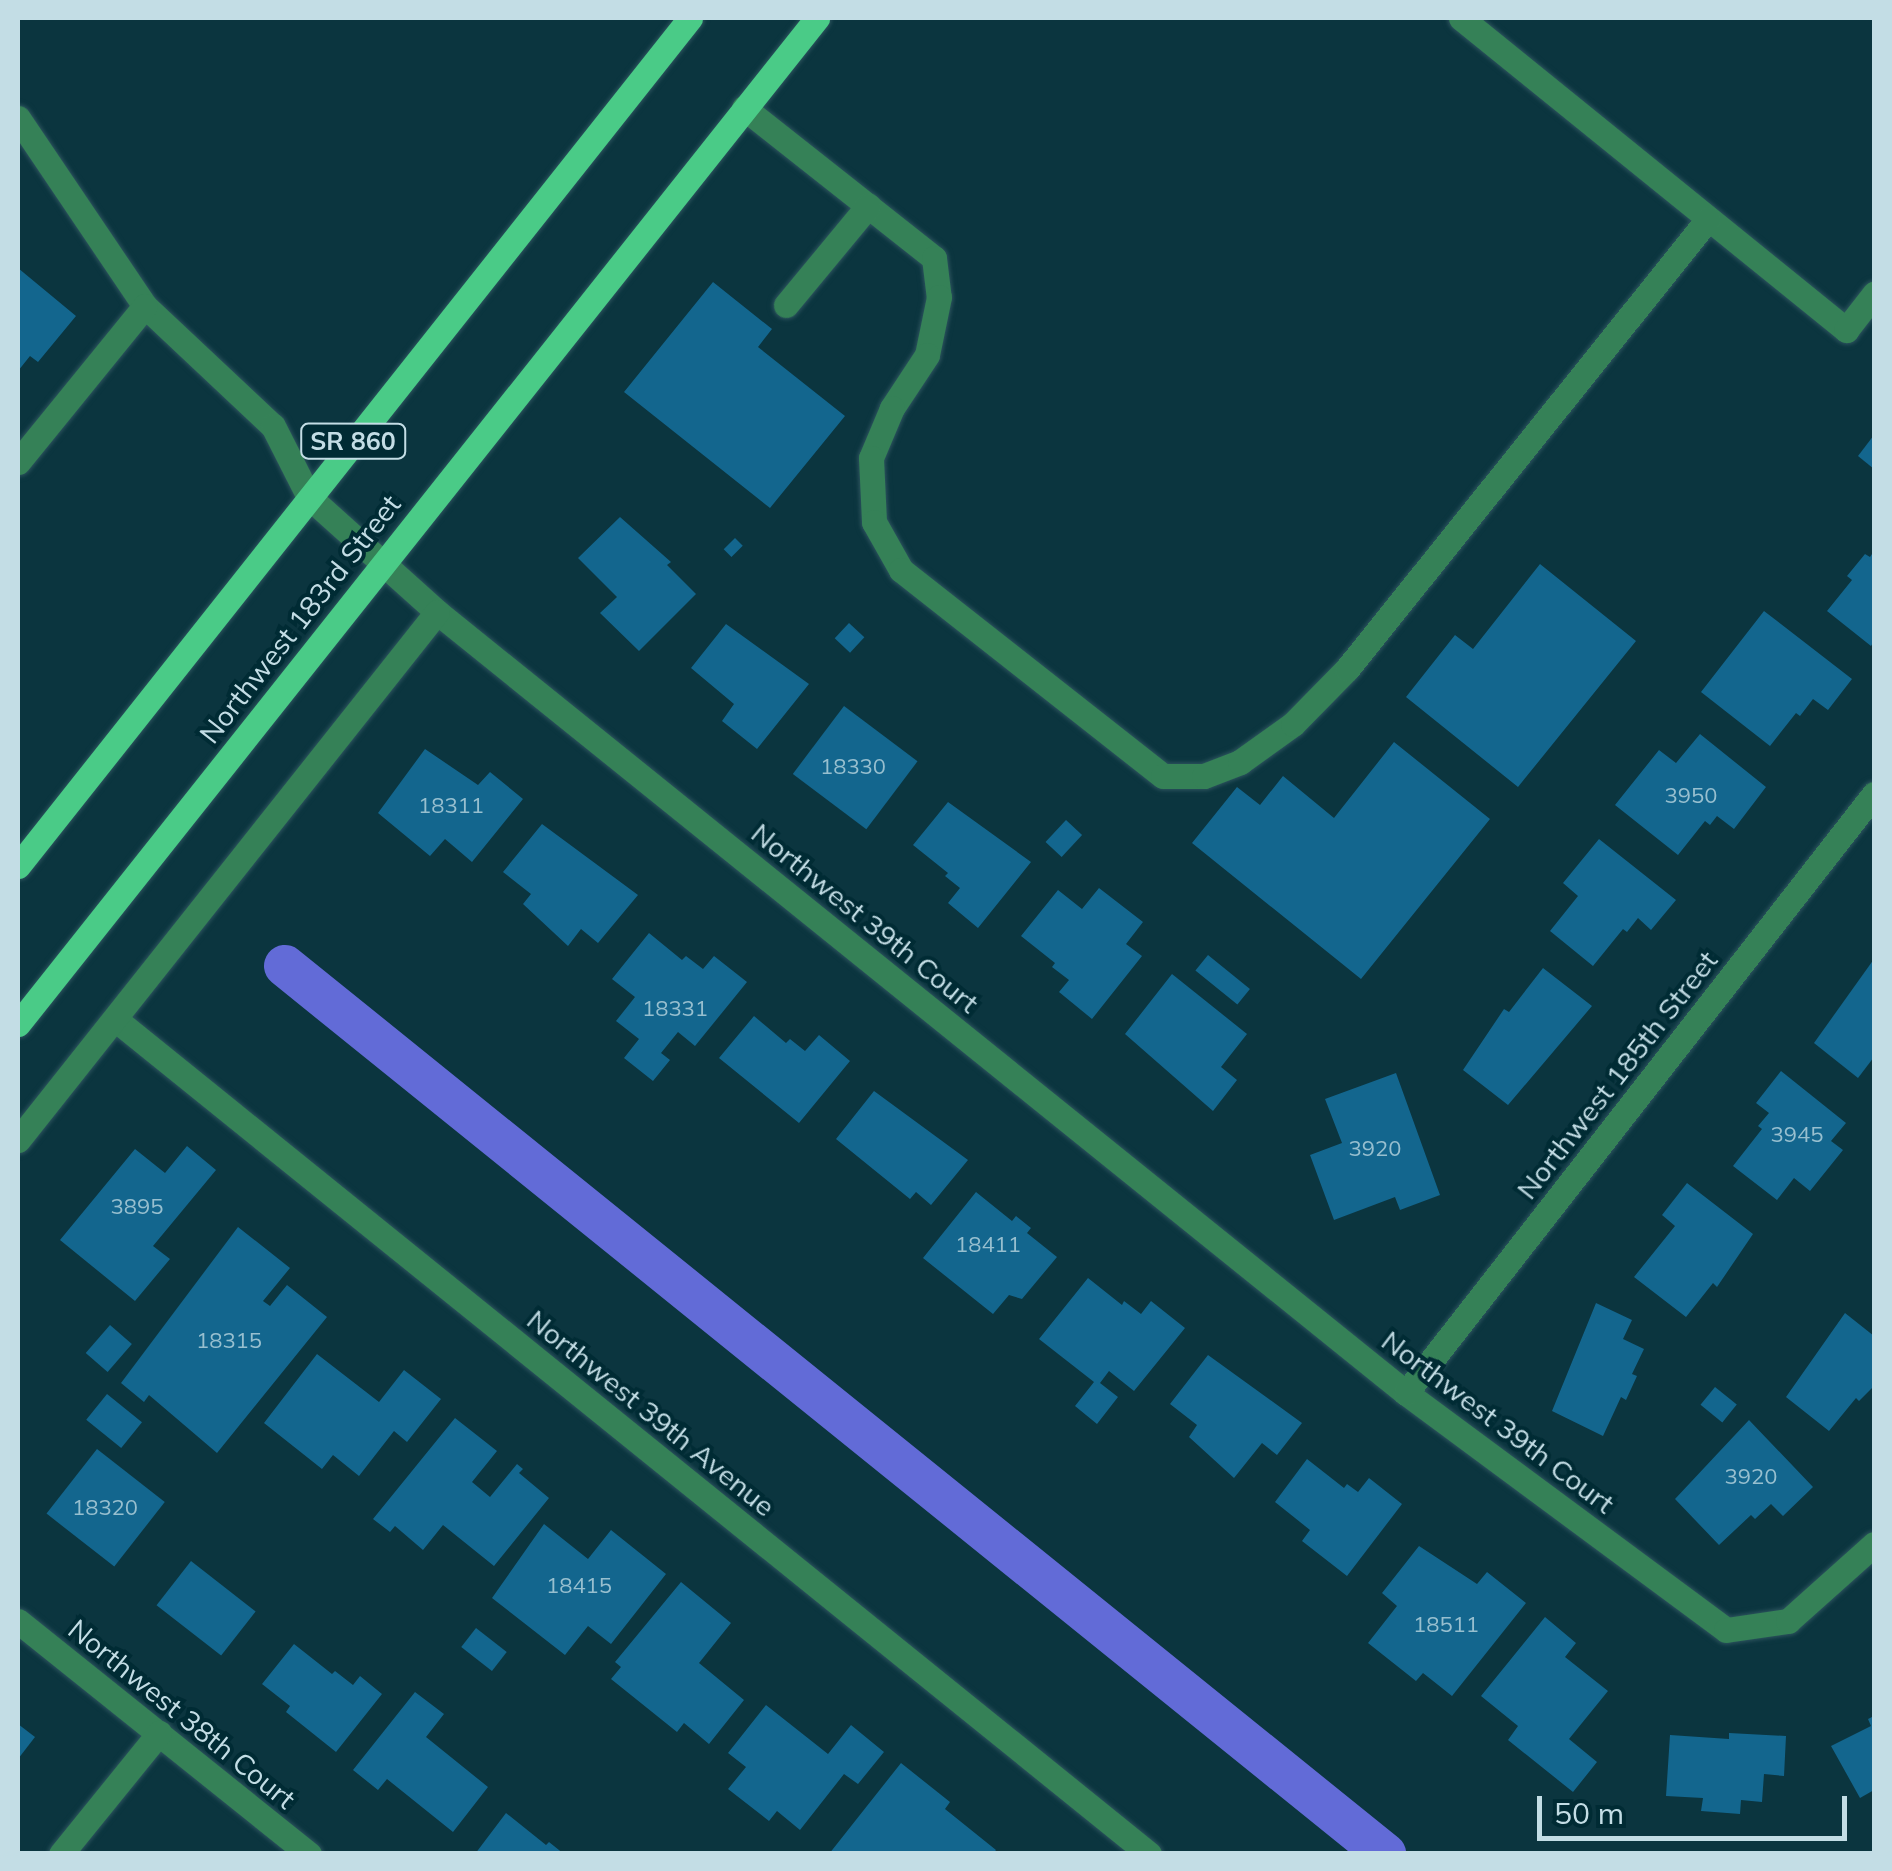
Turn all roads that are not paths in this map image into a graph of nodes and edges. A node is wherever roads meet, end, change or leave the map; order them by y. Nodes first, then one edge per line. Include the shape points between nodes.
1 (690, 18) edge
2 (817, 18) edge
3 (1461, 18) edge
4 (744, 108) junction
5 (18, 118) edge
6 (868, 206) junction
7 (1708, 219) junction
8 (1874, 294) edge
9 (786, 305) dead end
10 (145, 306) junction
11 (18, 462) edge
12 (308, 497) junction
13 (382, 563) junction
14 (437, 612) junction
15 (1874, 794) edge
16 (18, 866) edge
17 (116, 1019) junction
18 (18, 1024) edge
19 (18, 1140) edge
20 (1406, 1393) junction
21 (1874, 1544) edge
22 (18, 1621) edge
23 (159, 1733) junction
24 (61, 1854) edge
25 (309, 1854) edge
26 (1150, 1854) edge

1 - 12 main road, SR 860
2 - 4 main road, Northwest 183rd Street
3 - 7 street
4 - 6 street
4 - 13 main road, Northwest 183rd Street
5 - 10 street, Northwest 39th Court
6 - 7 street via 934,258 939,297 927,355 892,408 872,458 874,522 901,570 1163,776 1204,776 1240,762 1293,724 1347,669
6 - 9 street
7 - 8 street via 1846,330
10 - 11 street
10 - 12 street, Northwest 39th Court via 274,426
12 - 13 street, Northwest 39th Court
12 - 16 main road, SR 860
13 - 14 street, Northwest 39th Court
13 - 18 main road, Northwest 183rd Street
14 - 17 street
14 - 20 street, Northwest 39th Court
15 - 20 street, Northwest 185th Street
17 - 19 street
17 - 26 street, Northwest 39th Avenue
20 - 21 street, Northwest 39th Court via 1726,1630 1788,1620
22 - 23 street, Northwest 38th Court
23 - 24 street
23 - 25 street, Northwest 38th Court

